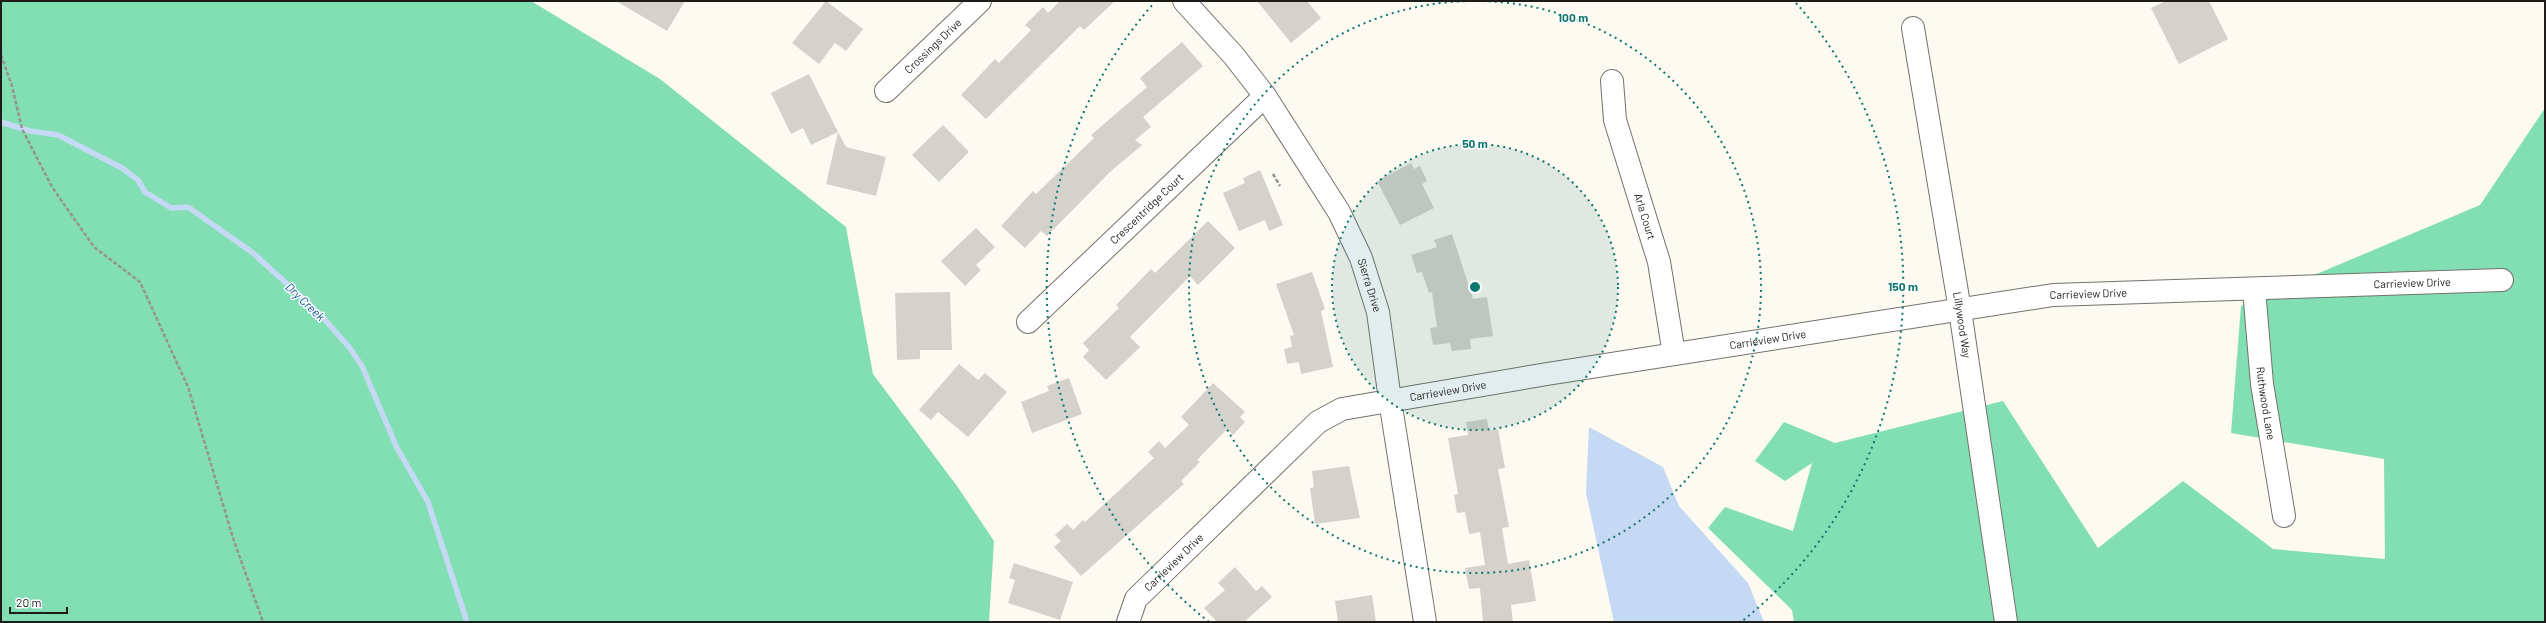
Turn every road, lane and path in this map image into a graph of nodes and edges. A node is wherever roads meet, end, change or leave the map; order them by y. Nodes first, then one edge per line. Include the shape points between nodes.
1 (980, 1) edge
2 (1184, 1) edge
3 (1913, 28) dead end
4 (1, 54) edge
5 (1612, 81) dead end
6 (886, 91) dead end
7 (1265, 96) junction
8 (1273, 174) dead end
9 (1280, 186) dead end
10 (2502, 280) dead end
11 (2254, 289) junction
12 (1960, 310) junction
13 (1028, 322) dead end
14 (1674, 354) junction
15 (1390, 400) junction
16 (2284, 516) dead end
17 (263, 622) edge
18 (1128, 622) edge
19 (1425, 622) edge
20 (2006, 622) edge

1 - 6 street, Crossings Drive
2 - 7 street, Sierra Drive via 1234,56
3 - 12 street, Lillywood Way
4 - 17 path via 22,129 52,187 94,247 140,282 188,387 233,538
5 - 14 street, Arla Court via 1615,120 1659,262
7 - 13 street, Crescentridge Court
7 - 15 street, Sierra Drive via 1339,212 1361,258 1378,312
8 - 9 path
10 - 11 street, Carrieview Drive
11 - 12 street, Carrieview Drive via 2053,295
11 - 16 street, Ruthwood Lane via 2262,384
12 - 14 street, Carrieview Drive
12 - 20 street, Lillywood Way
14 - 15 street, Carrieview Drive
15 - 18 street, Carrieview Drive via 1342,408 1318,422 1136,599
15 - 19 street, Sierra Drive

